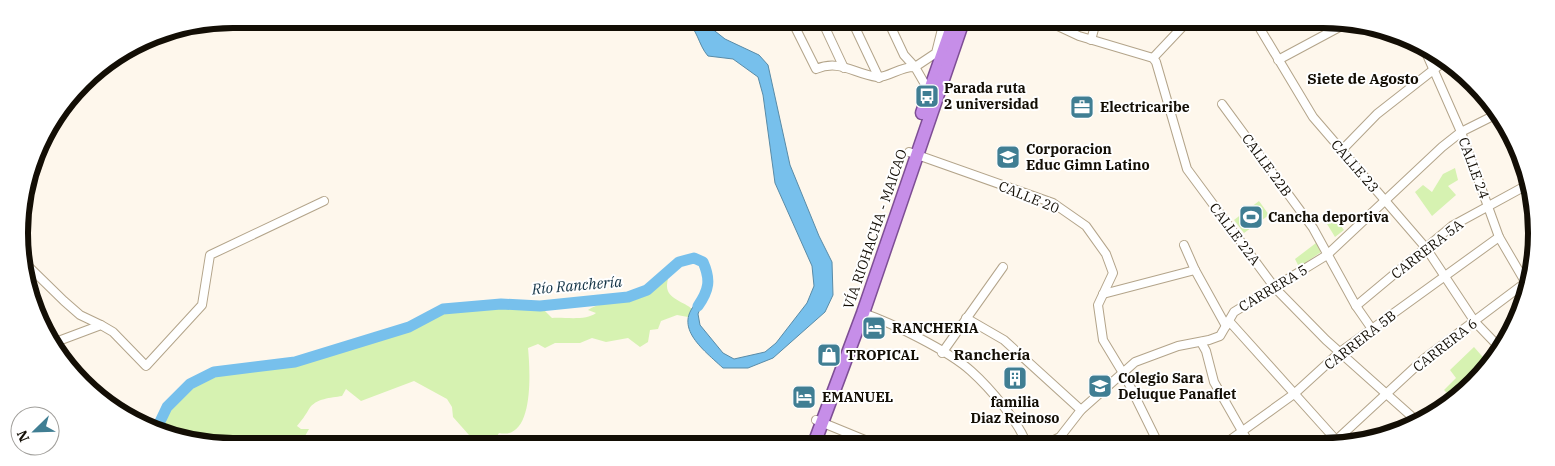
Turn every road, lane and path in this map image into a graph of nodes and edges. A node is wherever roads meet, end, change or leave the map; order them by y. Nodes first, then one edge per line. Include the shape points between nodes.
1 (796, 28) edge
2 (825, 28) edge
3 (855, 28) edge
4 (891, 28) edge
5 (942, 28) edge
6 (952, 28) edge
7 (960, 28) edge
8 (1063, 28) edge
9 (1094, 28) edge
10 (1181, 28) edge
11 (1259, 28) edge
12 (1337, 28) edge
13 (1091, 40) junction
14 (1428, 57) edge
15 (1153, 58) junction
16 (1278, 60) junction
17 (1440, 65) edge
18 (915, 67) junction
19 (844, 68) junction
20 (1435, 71) junction
21 (879, 78) junction
22 (933, 94) junction
23 (1222, 104) dead end
24 (1491, 117) edge
25 (1461, 132) junction
26 (1341, 151) junction
27 (913, 153) junction
28 (1522, 188) edge
29 (900, 190) junction
30 (324, 200) dead end
31 (1385, 200) junction
32 (1488, 207) junction
33 (1499, 236) junction
34 (1184, 245) dead end
35 (1426, 248) junction
36 (1328, 255) junction
37 (1003, 267) dead end
38 (30, 268) edge
39 (1195, 270) junction
40 (1445, 275) junction
41 (1522, 278) edge
42 (1275, 288) junction
43 (1519, 290) edge
44 (1103, 294) junction
45 (1356, 306) junction
46 (863, 312) junction
47 (966, 318) junction
48 (1475, 322) junction
49 (1227, 324) junction
50 (101, 325) junction
51 (1372, 329) junction
52 (58, 341) edge
53 (1201, 342) junction
54 (1495, 343) edge
55 (942, 352) junction
56 (1340, 352) junction
57 (1121, 373) junction
58 (1294, 394) junction
59 (1387, 395) junction
60 (1081, 410) junction
61 (1412, 417) edge
62 (819, 421) junction
63 (1242, 431) junction
64 (1060, 437) edge
65 (810, 438) edge
66 (815, 438) edge
67 (862, 438) edge
68 (1023, 438) edge
69 (1156, 438) edge
70 (1232, 438) edge
71 (1246, 438) edge
72 (1330, 438) edge
73 (1340, 438) edge

1 - 19 street via 816,68 830,64
2 - 19 street
3 - 21 street
4 - 18 street via 904,55
5 - 18 street via 936,54
6 - 22 highway, VÍA RIOHACHA - MAICAO
7 - 22 highway, VÍA RIOHACHA - MAICAO
8 - 13 street
9 - 13 street
10 - 15 street
11 - 16 street, CALLE 23
12 - 16 street
13 - 15 street
14 - 20 street, CALLE 24
15 - 42 street, CALLE 22A via 1163,79 1187,170
16 - 26 street, CALLE 23 via 1312,117
17 - 20 street
18 - 21 street via 905,66
18 - 22 street
19 - 21 street
20 - 25 street, CALLE 24
20 - 26 street via 1377,114
22 - 27 highway, VÍA RIOHACHA - MAICAO
23 - 36 street, CALLE 22B via 1313,228
24 - 25 street, CARRERA 5
25 - 31 street, CARRERA 5
25 - 32 street, CALLE 24
26 - 31 street, CALLE 23
27 - 29 highway, VÍA RIOHACHA - MAICAO
27 - 44 street, CALLE 20 via 1053,204 1086,226 1106,254 1113,273
28 - 32 street, CARRERA 5A
29 - 46 highway, VÍA RIOHACHA - MAICAO
29 - 62 highway, VÍA RIOHACHA - MAICAO
30 - 50 street via 210,255 202,305 146,366 113,332
31 - 35 street, CALLE 23
31 - 36 street, CARRERA 5
32 - 33 street, CALLE 24
32 - 35 street, CARRERA 5A via 1452,226
33 - 40 street, CARRERA 5B
33 - 41 street, CALLE 24
34 - 39 street
35 - 40 street, CALLE 23
35 - 45 street, CARRERA 5A
36 - 42 street, CARRERA 5
36 - 45 street, CALLE 22B
37 - 47 street
38 - 50 street via 80,314
39 - 44 street
39 - 49 street
40 - 48 street, CALLE 23
40 - 51 street, CARRERA 5B
42 - 49 street, CARRERA 5 via 1234,312
42 - 56 street, CALLE 22A
43 - 48 street, CARRERA 6
44 - 57 street, CALLE 20 via 1098,305 1103,340
45 - 51 street, CALLE 22B
46 - 55 street
46 - 62 highway, VÍA RIOHACHA - MAICAO
47 - 55 street
47 - 60 street via 1004,340
48 - 54 street, CALLE 23
48 - 59 street, CARRERA 6 via 1425,358
49 - 53 street, CARRERA 5 via 1220,336
49 - 58 street
50 - 52 street
51 - 56 street, CARRERA 5B
53 - 57 street, CARRERA 5 via 1178,346 1135,362
53 - 63 street via 1214,382
55 - 68 street via 971,371 1014,420
56 - 58 street, CARRERA 5B
56 - 59 street, CALLE 22A
57 - 60 street, CARRERA 5
57 - 69 street, CALLE 20
58 - 63 street, CARRERA 5B
58 - 72 street
59 - 61 street, CALLE 22A
59 - 73 street, CARRERA 6
60 - 64 street, CARRERA 5
62 - 65 highway, VÍA RIOHACHA - MAICAO
62 - 66 highway, VÍA RIOHACHA - MAICAO
62 - 67 street
63 - 70 street, CARRERA 5B
63 - 71 street

